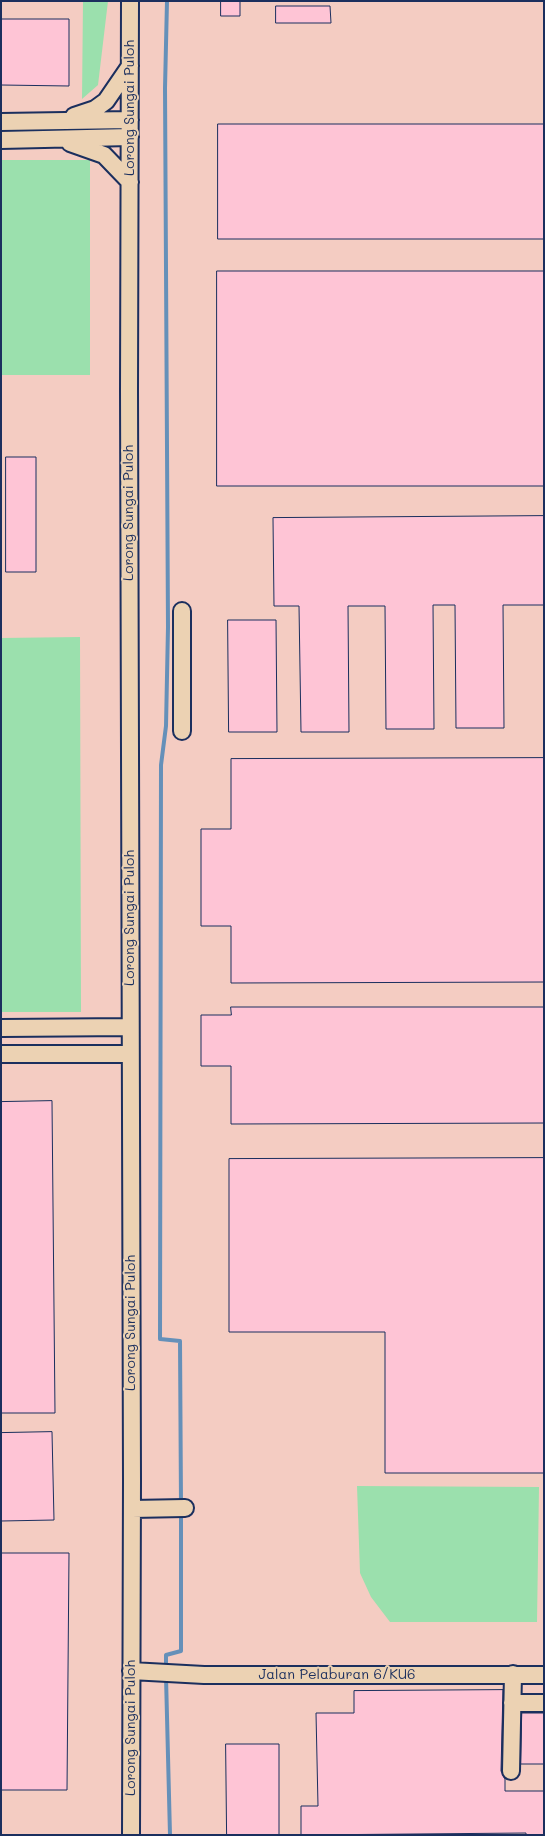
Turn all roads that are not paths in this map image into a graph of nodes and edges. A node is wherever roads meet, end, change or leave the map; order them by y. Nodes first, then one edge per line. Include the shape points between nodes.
1 (130, 1) edge
2 (130, 66) junction
3 (130, 120) junction
4 (55, 121) junction
5 (1, 122) edge
6 (130, 138) junction
7 (1, 140) edge
8 (57, 140) junction
9 (130, 182) junction
10 (182, 610) dead end
11 (182, 731) dead end
12 (130, 1027) junction
13 (1, 1028) edge
14 (1, 1054) edge
15 (130, 1054) junction
16 (185, 1508) dead end
17 (132, 1509) junction
18 (131, 1671) junction
19 (513, 1674) junction
20 (544, 1675) edge
21 (512, 1703) junction
22 (544, 1703) edge
23 (511, 1770) dead end
24 (131, 1835) edge

1 - 2 street, Lorong Sungai Puloh
2 - 3 street, Lorong Sungai Puloh
2 - 4 street via 106,101 95,109
3 - 4 street
3 - 6 street, Lorong Sungai Puloh
4 - 5 street
6 - 8 street
6 - 9 street, Lorong Sungai Puloh
7 - 8 street
8 - 9 street via 104,155
9 - 12 street, Lorong Sungai Puloh
10 - 11 street
12 - 13 street
12 - 15 street, Lorong Sungai Puloh
14 - 15 street
15 - 17 street, Lorong Sungai Puloh
16 - 17 street
17 - 18 street, Lorong Sungai Puloh
18 - 19 street, Jalan Pelaburan 6/KU6 via 182,1674
18 - 24 street, Lorong Sungai Puloh
19 - 20 street, Jalan Pelaburan 6/KU6
19 - 21 street
21 - 22 street
21 - 23 street

